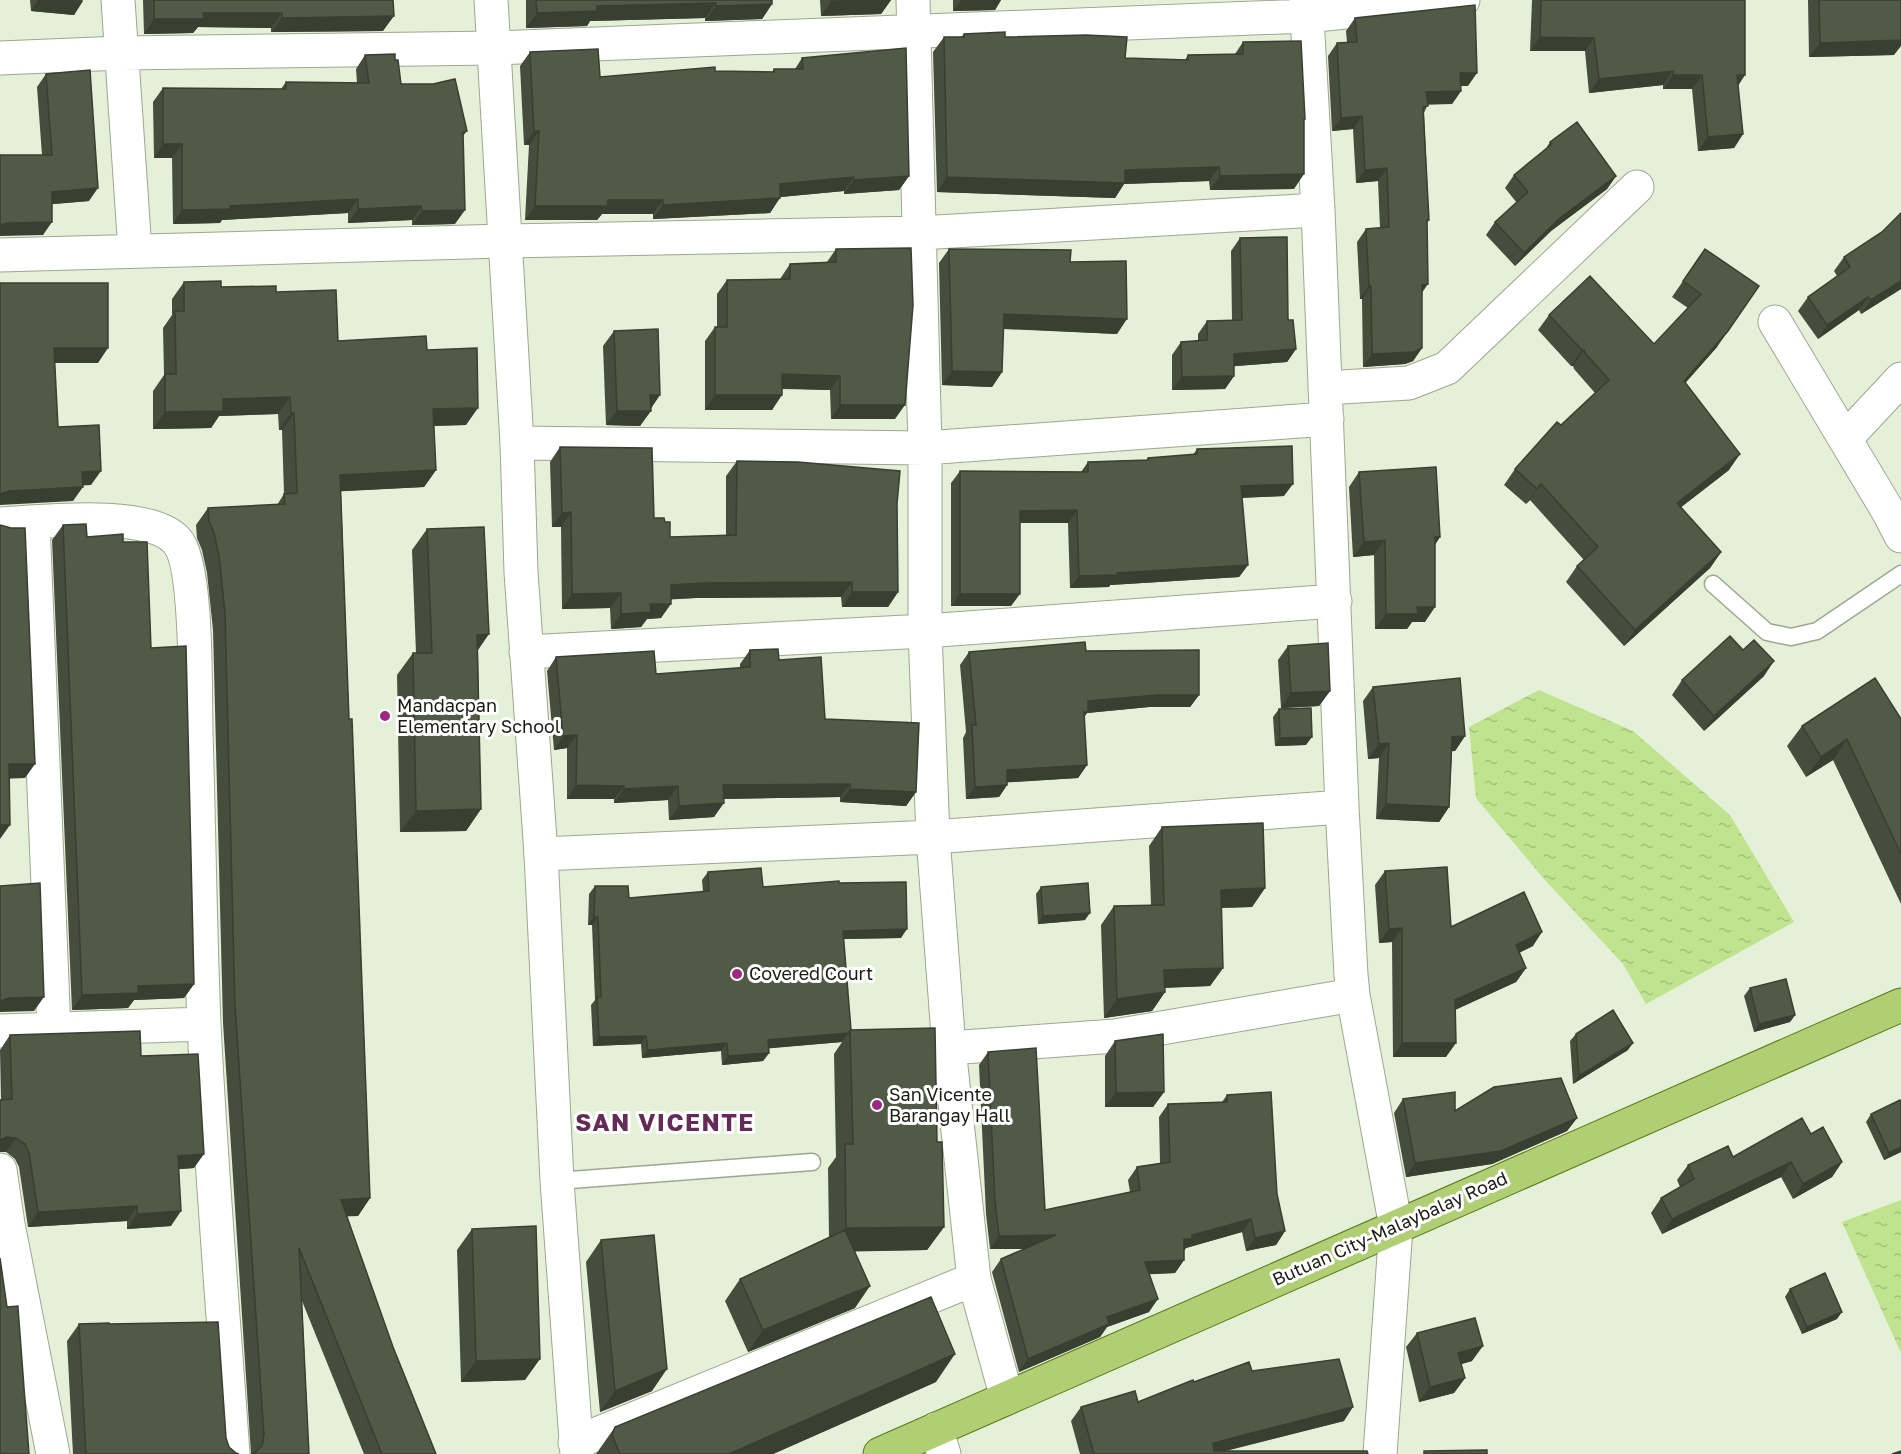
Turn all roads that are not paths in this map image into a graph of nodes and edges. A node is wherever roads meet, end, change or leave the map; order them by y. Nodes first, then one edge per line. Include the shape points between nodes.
1 (118, 0) edge
2 (491, 0) edge
3 (1463, 0) edge
4 (1306, 8) edge
5 (914, 16) edge
6 (494, 48) junction
7 (120, 53) junction
8 (0, 58) edge
9 (1637, 187) dead end
10 (1318, 210) junction
11 (919, 233) junction
12 (504, 241) junction
13 (135, 251) junction
14 (0, 255) edge
15 (1774, 322) dead end
16 (1901, 379) edge
17 (1326, 404) junction
18 (1845, 439) junction
19 (517, 443) junction
20 (925, 448) junction
21 (33, 523) junction
22 (0, 524) edge
23 (1901, 536) edge
24 (1901, 574) edge
25 (1713, 584) dead end
26 (1335, 601) junction
27 (925, 631) junction
28 (526, 652) junction
29 (1342, 807) junction
30 (933, 837) junction
31 (541, 854) junction
32 (1353, 995) junction
33 (1901, 1005) edge
34 (204, 1024) junction
35 (54, 1030) junction
36 (0, 1031) edge
37 (949, 1048) junction
38 (812, 1162) dead end
39 (0, 1170) edge
40 (557, 1181) junction
41 (1396, 1227) junction
42 (974, 1279) junction
43 (1007, 1398) junction
44 (940, 1442) edge
45 (576, 1448) edge
46 (53, 1454) edge
47 (233, 1454) edge
48 (880, 1454) edge
49 (1380, 1454) edge

1 - 7 street
2 - 6 street
3 - 4 street
4 - 5 street
4 - 10 street
5 - 6 street
5 - 11 street
6 - 7 street
6 - 12 street
7 - 8 street
7 - 13 street
9 - 17 street via 1447,368 1409,383
10 - 11 street
10 - 17 street
11 - 12 street
11 - 20 street
12 - 13 street
12 - 19 street
13 - 14 street
15 - 18 street
16 - 18 street
17 - 20 street
17 - 26 street
18 - 23 street
19 - 20 street
19 - 28 street
20 - 27 street
21 - 22 street
21 - 34 street via 107,520 152,525 177,541 185,554 193,623
21 - 35 street
24 - 25 lane via 1817,631 1791,637 1767,632
26 - 27 street
26 - 29 street
27 - 28 street
27 - 30 street
28 - 31 street
29 - 30 street
29 - 32 street
30 - 31 street
30 - 37 street
31 - 40 street
32 - 37 street via 1115,1036
32 - 41 street
33 - 41 main road, Butuan City-Malaybalay Road
34 - 35 street
34 - 47 street
35 - 36 street
37 - 42 street
38 - 40 lane
39 - 46 street
40 - 45 street
41 - 43 main road, Butuan City-Malaybalay Road
41 - 49 street
42 - 43 street
42 - 45 street
43 - 44 main road, Butuan City-Malaybalay Road
44 - 48 main road, Butuan City-Malaybalay Road

